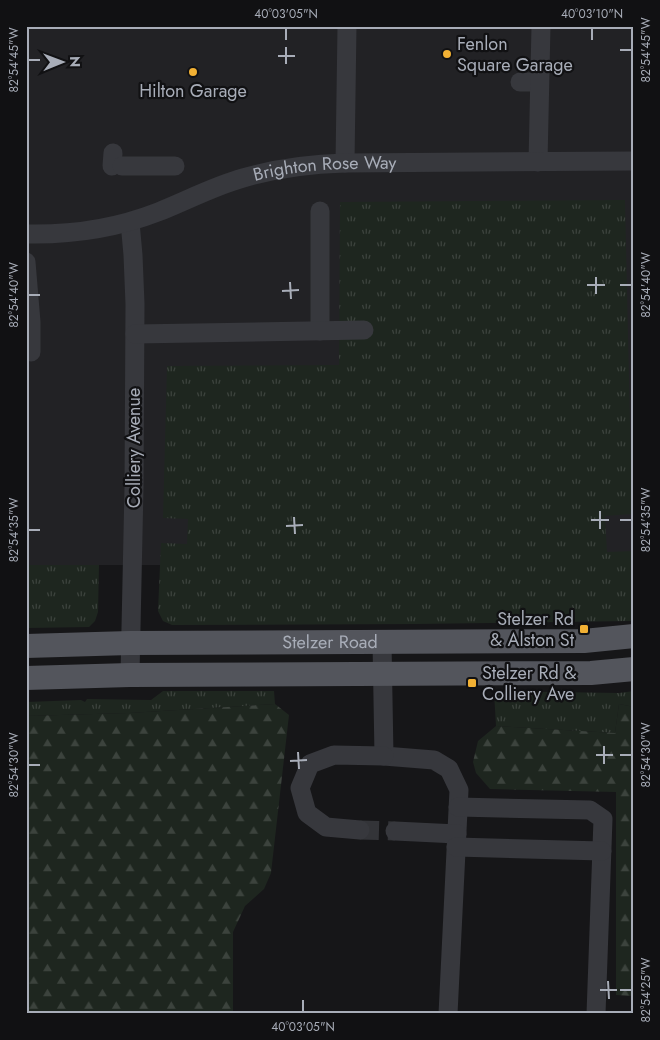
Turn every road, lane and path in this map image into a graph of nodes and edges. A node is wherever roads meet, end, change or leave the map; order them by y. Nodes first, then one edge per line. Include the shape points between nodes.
1 (347, 26) edge
2 (541, 26) edge
3 (520, 82) dead end
4 (539, 82) junction
5 (634, 161) edge
6 (116, 162) dead end
7 (538, 162) junction
8 (345, 163) junction
9 (175, 166) dead end
10 (320, 211) dead end
11 (130, 222) junction
12 (26, 234) edge
13 (26, 262) edge
14 (364, 330) dead end
15 (320, 331) junction
16 (135, 334) junction
17 (31, 352) dead end
18 (634, 636) edge
19 (382, 642) junction
20 (130, 643) junction
21 (26, 646) edge
22 (634, 669) edge
23 (382, 674) junction
24 (130, 675) junction
25 (26, 678) edge
26 (384, 756) junction
27 (458, 807) junction
28 (360, 830) tunnel mouth
29 (394, 831) tunnel mouth
30 (457, 841) junction
31 (602, 851) junction
32 (448, 1014) edge
33 (596, 1014) edge

1 - 8 street
2 - 4 street
3 - 4 street
4 - 7 street
5 - 7 street, Brighton Rose Way
6 - 9 street
7 - 8 street, Brighton Rose Way
8 - 11 street, Brighton Rose Way via 286,168 241,178
10 - 15 street
11 - 12 street, Brighton Rose Way via 72,232
11 - 16 street, Colliery Avenue
13 - 17 street
14 - 15 street
15 - 16 street
16 - 20 street, Colliery Avenue
18 - 19 main road, Stelzer Road via 584,641
19 - 20 main road, Stelzer Road
19 - 23 street
20 - 21 main road, Stelzer Road
20 - 24 street, Colliery Avenue
22 - 23 main road, Stelzer Road via 591,673
23 - 24 main road, Stelzer Road
23 - 26 street
24 - 25 main road, Stelzer Road
26 - 27 street via 434,760 449,769 459,790
26 - 28 street via 334,755 310,764 300,788 307,813 326,827
27 - 30 street
27 - 31 street via 590,810 603,819
29 - 30 street
30 - 31 street
30 - 32 street
31 - 33 street

